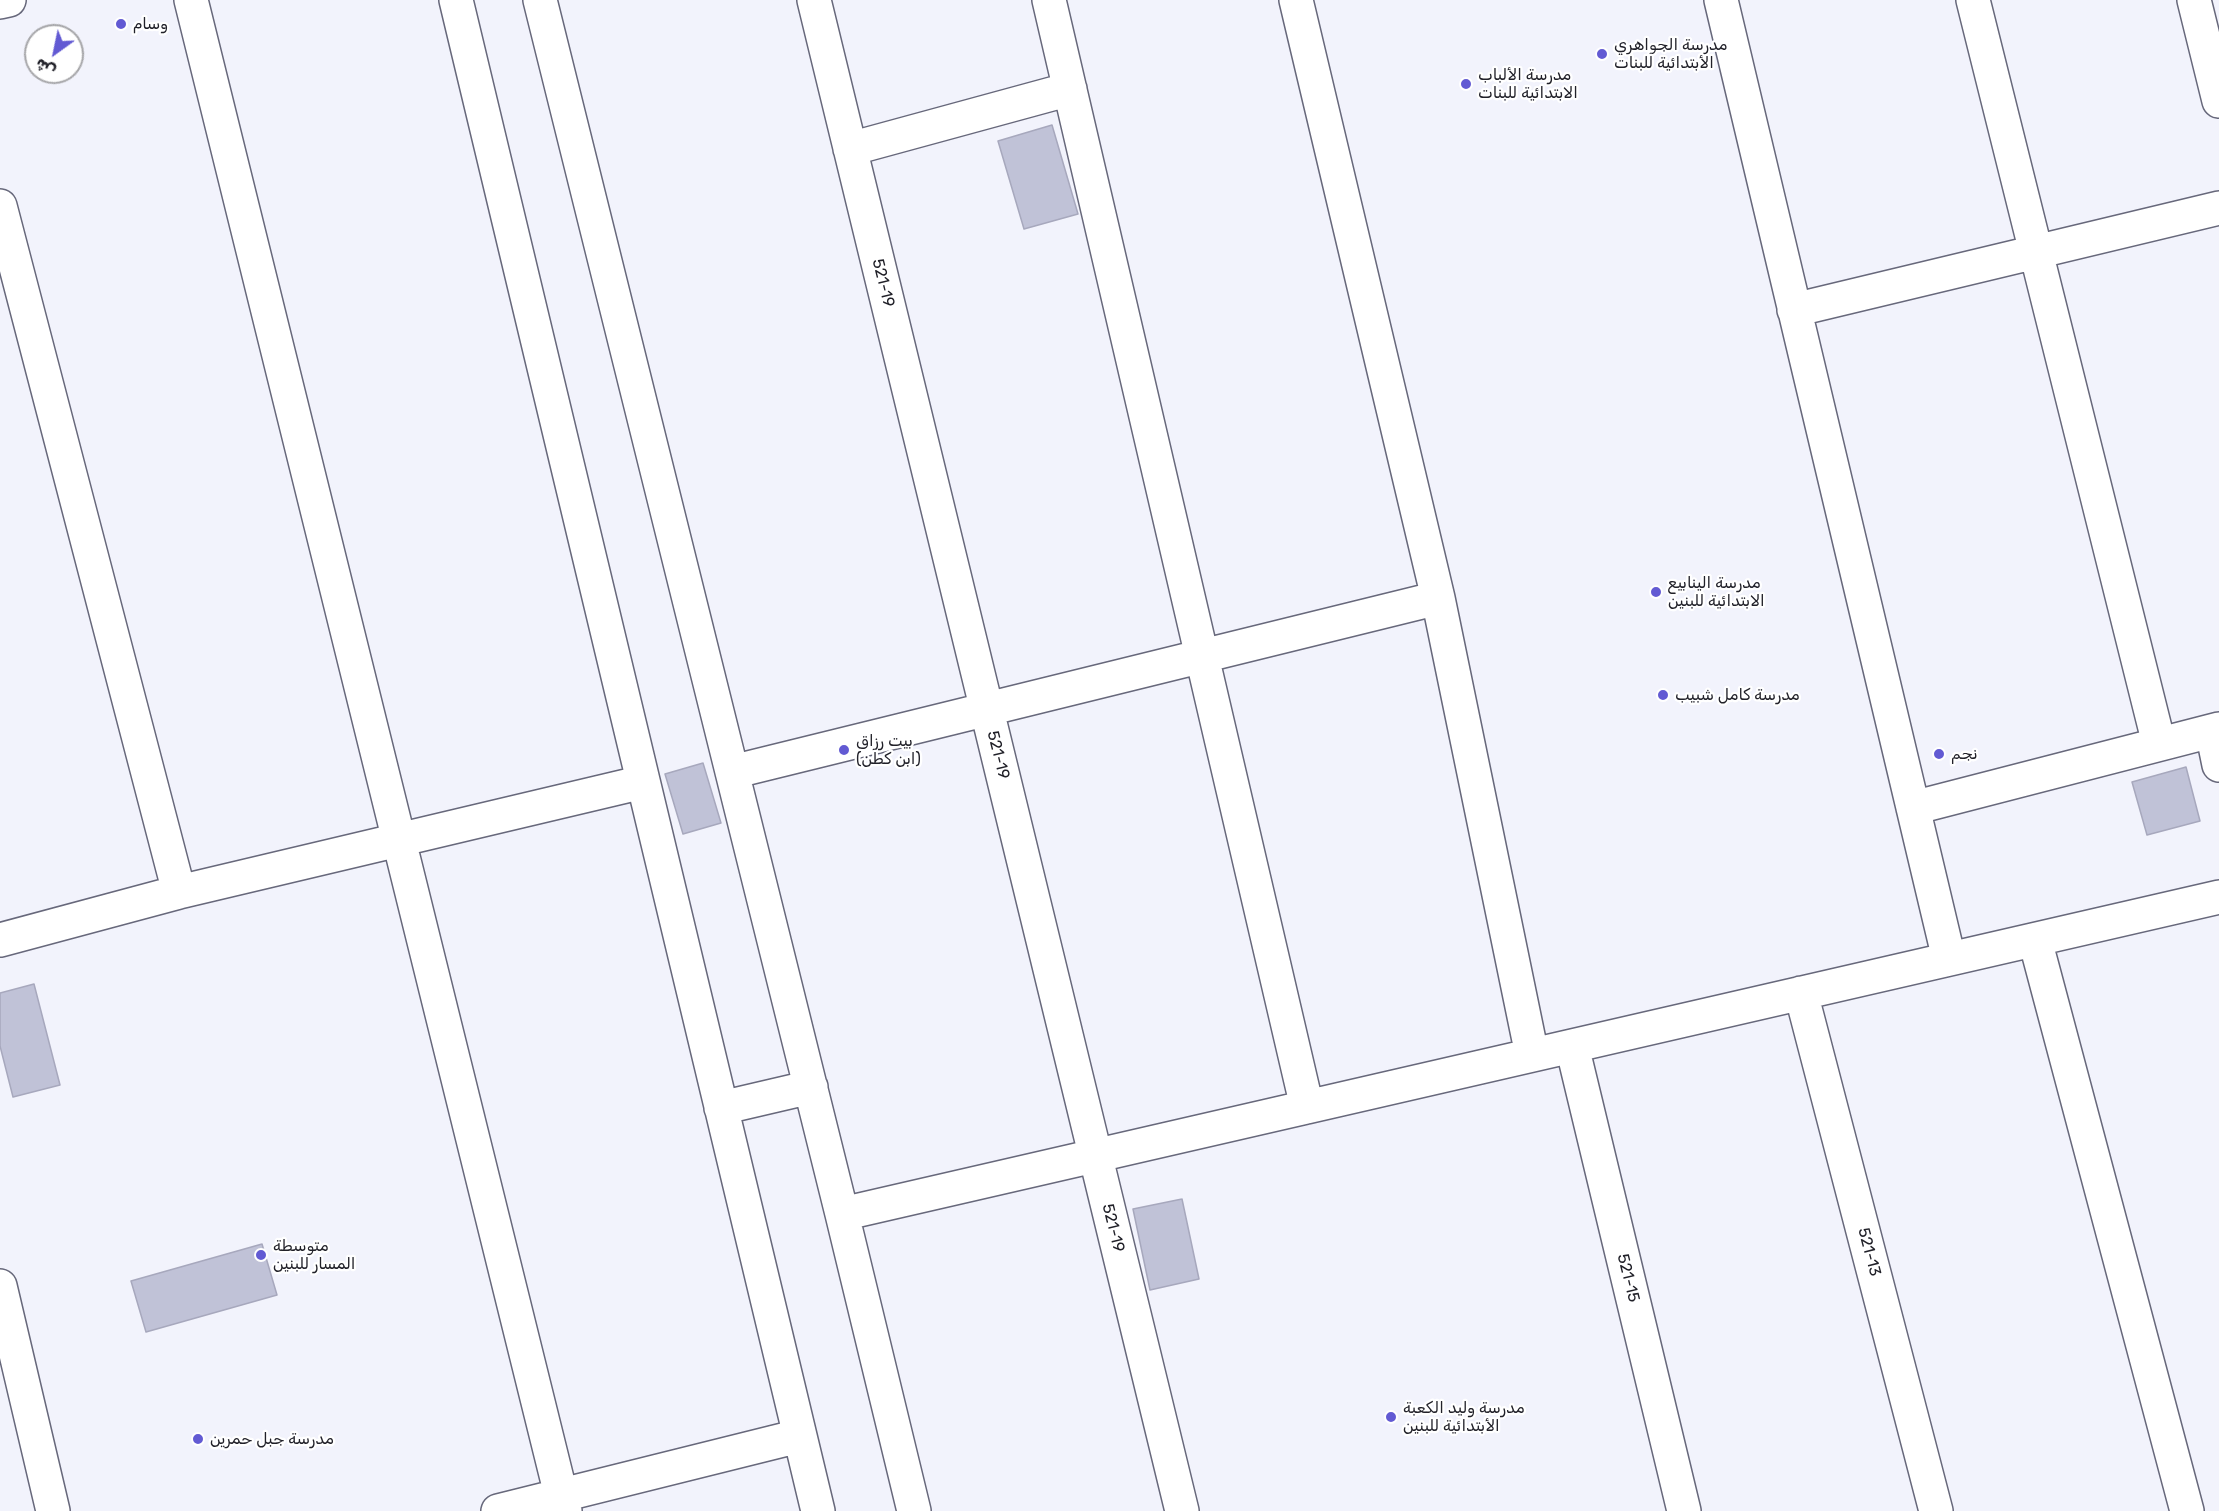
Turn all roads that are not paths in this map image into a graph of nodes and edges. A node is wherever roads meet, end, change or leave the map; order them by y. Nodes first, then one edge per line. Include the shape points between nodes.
1 (9, 0) edge
2 (191, 0) edge
3 (456, 0) edge
4 (540, 0) edge
5 (814, 0) edge
6 (1049, 0) edge
7 (1296, 0) edge
8 (1721, 0) edge
9 (1973, 0) edge
10 (2194, 0) edge
11 (0, 2) edge
12 (1070, 89) junction
13 (2219, 101) edge
14 (850, 149) junction
15 (0, 206) edge
16 (2219, 208) edge
17 (2036, 252) junction
18 (1794, 309) junction
19 (1438, 598) junction
20 (1202, 656) junction
21 (987, 709) junction
22 (2215, 730) edge
23 (2159, 744) junction
24 (2219, 765) edge
25 (732, 772) junction
26 (643, 782) junction
27 (1913, 807) junction
28 (399, 840) junction
29 (179, 892) junction
30 (2219, 897) edge
31 (0, 940) edge
32 (2035, 940) junction
33 (1949, 959) junction
34 (1802, 993) junction
35 (1572, 1046) junction
36 (1532, 1055) junction
37 (811, 1087) junction
38 (1307, 1107) junction
39 (721, 1108) junction
40 (1095, 1155) junction
41 (842, 1214) junction
42 (0, 1286) edge
43 (799, 1436) junction
44 (563, 1503) edge
45 (53, 1511) edge
46 (498, 1511) edge
47 (818, 1511) edge
48 (914, 1511) edge
49 (1182, 1511) edge
50 (1684, 1511) edge
51 (1936, 1511) edge
52 (2187, 1511) edge

1 - 11 street
2 - 28 street
3 - 26 street
4 - 25 street
5 - 14 street, 521-19
6 - 12 street
7 - 19 street
8 - 18 street
9 - 17 street
10 - 13 street
12 - 14 street
12 - 20 street
14 - 21 street, 521-19
15 - 29 street
16 - 17 street
17 - 18 street
17 - 23 street
18 - 27 street
19 - 20 street
19 - 36 street
20 - 21 street
20 - 38 street
21 - 25 street
21 - 40 street, 521-19
22 - 23 street
22 - 24 street
23 - 27 street
25 - 37 street
26 - 28 street
26 - 39 street
27 - 33 street
28 - 29 street
28 - 44 street
29 - 31 street
30 - 32 street
32 - 33 street
32 - 52 street
33 - 34 street
34 - 35 street
34 - 51 street, 521-13
35 - 36 street
35 - 50 street, 521-15
36 - 38 street
37 - 39 street
37 - 41 street
38 - 40 street
39 - 43 street
40 - 41 street
40 - 49 street, 521-19
41 - 48 street
42 - 45 street
43 - 44 street
43 - 47 street
44 - 46 street

